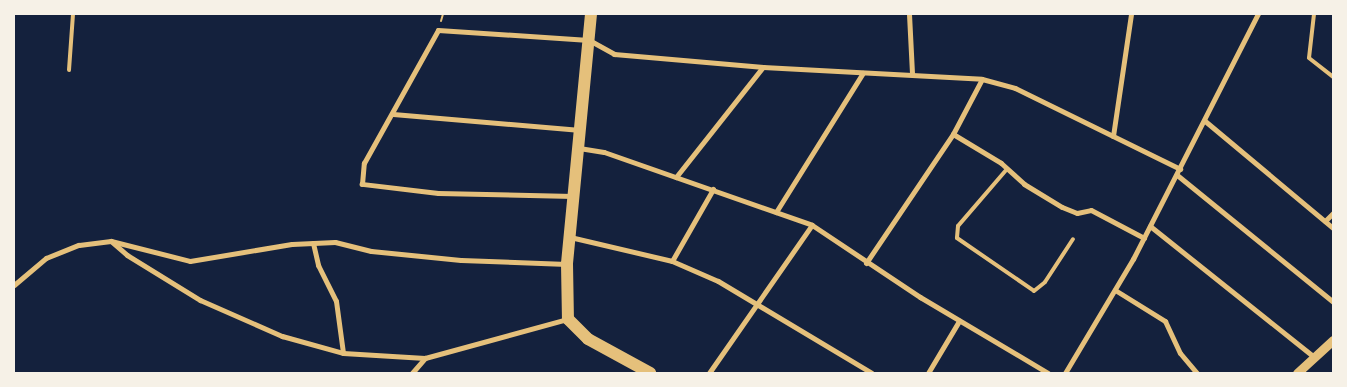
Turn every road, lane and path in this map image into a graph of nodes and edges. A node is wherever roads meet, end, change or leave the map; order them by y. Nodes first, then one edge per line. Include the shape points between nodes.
1 (73, 14) edge
2 (591, 14) edge
3 (908, 14) edge
4 (1131, 14) edge
5 (1258, 14) edge
6 (1314, 14) edge
7 (588, 40) junction
8 (762, 67) junction
9 (69, 70) dead end
10 (863, 73) junction
11 (912, 74) junction
12 (1333, 77) edge
13 (982, 79) junction
14 (393, 114) junction
15 (1206, 121) junction
16 (580, 130) junction
17 (953, 134) junction
18 (1113, 136) junction
19 (578, 148) junction
20 (1008, 169) junction
21 (1180, 169) junction
22 (1177, 175) junction
23 (676, 177) junction
24 (713, 189) junction
25 (573, 196) junction
26 (776, 212) junction
27 (1333, 213) edge
28 (1325, 221) junction
29 (812, 225) junction
30 (1150, 226) junction
31 (1333, 228) edge
32 (569, 237) junction
33 (1144, 238) junction
34 (1072, 239) dead end
35 (111, 241) junction
36 (313, 243) junction
37 (672, 261) junction
38 (866, 263) junction
39 (567, 264) junction
40 (14, 285) edge
41 (1115, 290) junction
42 (1333, 302) edge
43 (756, 306) junction
44 (568, 319) junction
45 (959, 321) junction
46 (1333, 340) edge
47 (343, 353) junction
48 (1314, 357) junction
49 (425, 358) junction
50 (412, 373) edge
51 (650, 373) edge
52 (709, 373) edge
53 (872, 373) edge
54 (928, 373) edge
55 (1048, 373) edge
56 (1066, 373) edge
57 (1197, 373) edge
58 (1297, 373) edge

1 - 9 lane
2 - 7 highway
3 - 11 street
4 - 18 street
5 - 15 street
6 - 12 lane via 1309,58
7 - 8 street via 614,54
7 - 14 street via 438,30
7 - 16 highway
8 - 10 street
8 - 23 street
10 - 11 street
10 - 26 street
11 - 13 street
13 - 17 street
13 - 18 street via 1015,88
14 - 16 street
14 - 25 street via 364,163 362,184 438,193
15 - 21 street
15 - 28 street
16 - 19 highway
17 - 20 street
17 - 38 street
18 - 21 street
19 - 23 street via 604,152
19 - 25 highway
20 - 33 street via 1024,184 1062,207 1077,213 1091,210
20 - 34 lane via 958,226 957,238 1034,291 1045,282
21 - 22 street
22 - 30 street
22 - 42 street
23 - 24 street
24 - 26 street
24 - 37 street
25 - 32 highway
26 - 29 street
27 - 28 street
28 - 31 street
29 - 38 street
29 - 43 street
30 - 33 street
30 - 48 street
32 - 37 street
32 - 39 highway
33 - 41 street
35 - 36 street via 190,261
35 - 40 street via 79,245 46,258
35 - 47 street via 126,255 200,300 282,336
36 - 39 street via 335,242 371,251 461,260
36 - 47 street via 318,265 336,301
37 - 43 street via 718,281
38 - 45 street
39 - 44 highway
41 - 56 street
41 - 57 street via 1165,321 1180,353
43 - 52 street
43 - 53 street
44 - 49 street
44 - 51 highway via 588,339
45 - 54 street
45 - 55 street
46 - 48 street
47 - 49 street
48 - 58 street
49 - 50 street

